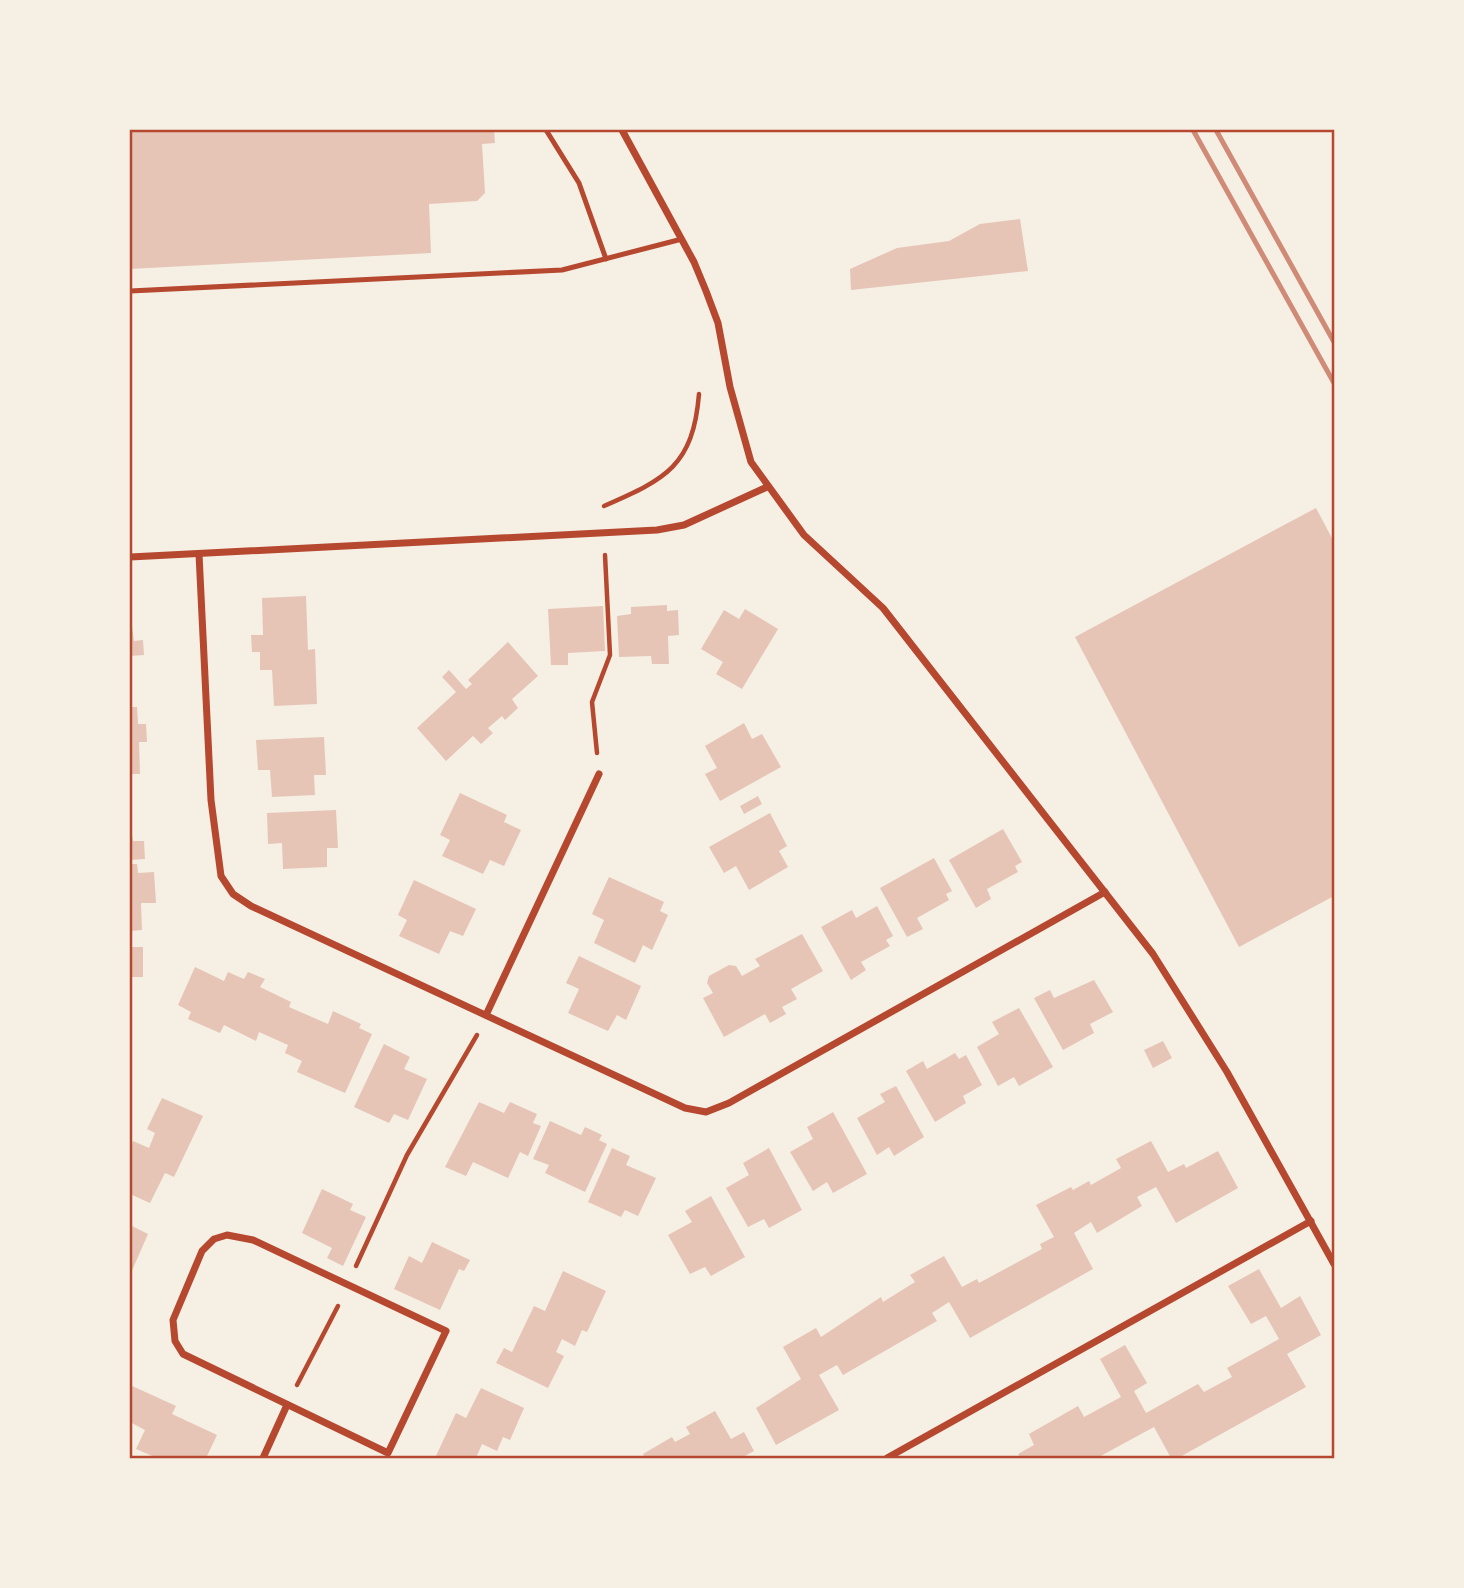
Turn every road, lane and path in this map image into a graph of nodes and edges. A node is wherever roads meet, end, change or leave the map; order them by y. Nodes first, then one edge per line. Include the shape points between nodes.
1 (546, 130) edge
2 (622, 130) edge
3 (682, 239) junction
4 (606, 260) junction
5 (130, 291) edge
6 (699, 394) dead end
7 (767, 487) junction
8 (604, 506) dead end
9 (199, 554) junction
10 (605, 554) dead end
11 (130, 557) edge
12 (598, 774) joint
13 (1105, 892) junction
14 (486, 1015) junction
15 (1311, 1221) junction
16 (1335, 1264) edge
17 (348, 1284) junction
18 (287, 1405) junction
19 (262, 1458) edge
20 (887, 1458) edge

1 - 4 lane via 579,183
2 - 3 street
3 - 4 lane
3 - 7 street via 718,323 751,462
4 - 5 lane via 562,270
6 - 8 path via 695,433 679,460 649,484
7 - 9 street via 684,526 657,530
7 - 13 street via 804,535 883,608
9 - 11 street
9 - 14 street via 211,800 221,876 233,894 251,906
10 - 12 path via 610,655 592,702
12 - 14 street
13 - 14 street via 706,1112 685,1108
13 - 15 street via 1170,979
14 - 17 path via 407,1155
15 - 16 street
15 - 20 street
17 - 18 path
17 - 18 street via 446,1331 387,1453
17 - 18 street via 237,1235 214,1239 202,1251 173,1320 175,1341 194,1361
18 - 19 street

